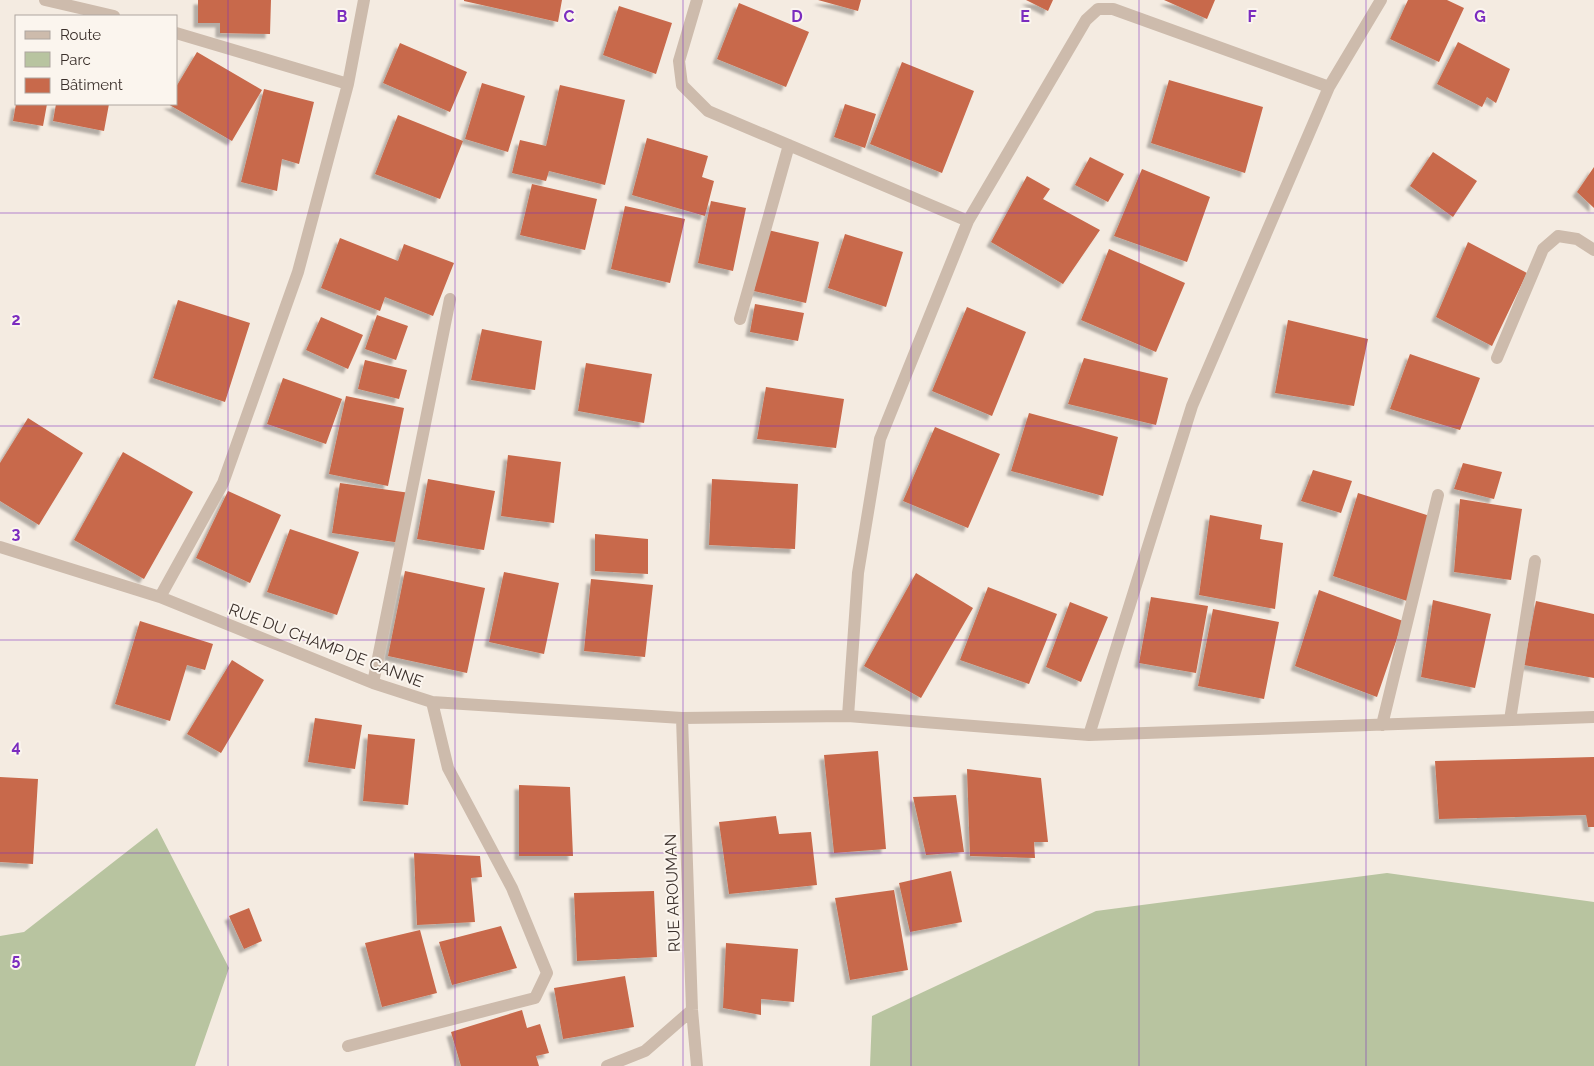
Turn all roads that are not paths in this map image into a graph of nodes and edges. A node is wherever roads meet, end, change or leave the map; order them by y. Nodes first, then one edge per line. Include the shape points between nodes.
1 (45, 0) edge
2 (364, 0) edge
3 (696, 0) edge
4 (1381, 0) edge
5 (110, 15) edge
6 (178, 34) edge
7 (348, 84) junction
8 (1329, 87) junction
9 (789, 145) junction
10 (968, 221) junction
11 (1594, 250) edge
12 (450, 299) dead end
13 (740, 319) dead end
14 (1497, 358) dead end
15 (1438, 496) dead end
16 (0, 547) edge
17 (1535, 561) dead end
18 (160, 597) junction
19 (373, 683) junction
20 (432, 702) junction
21 (848, 716) junction
22 (1594, 717) edge
23 (682, 718) junction
24 (1510, 720) junction
25 (1382, 725) junction
26 (1089, 735) junction
27 (692, 1010) junction
28 (348, 1046) dead end
29 (607, 1066) edge
30 (697, 1066) edge

1 - 5 street
2 - 7 street
3 - 9 street via 678,61 682,85 708,111
4 - 8 street
6 - 7 street
7 - 18 street via 298,272 226,474
8 - 10 street via 1112,9 1098,9 1086,20
8 - 26 street via 1192,406
9 - 10 street
9 - 13 street
10 - 21 street via 880,439 858,573
11 - 14 street via 1577,239 1558,236 1543,249
12 - 19 street
15 - 25 street
16 - 18 street, RUE DU CHAMP DE CANNE
17 - 24 street
18 - 19 street, RUE DU CHAMP DE CANNE
19 - 20 street, RUE DU CHAMP DE CANNE
20 - 23 street, RUE DU CHAMP DE CANNE
20 - 28 street via 448,768 512,888 547,973 535,998
21 - 23 street, RUE DU CHAMP DE CANNE
21 - 26 street, RUE DU CHAMP DE CANNE
22 - 24 street, RUE DU CHAMP DE CANNE
23 - 27 street, RUE AROUMAN
24 - 25 street, RUE DU CHAMP DE CANNE
25 - 26 street, RUE DU CHAMP DE CANNE
27 - 29 street via 645,1051
27 - 30 street, RUE AROUMAN

